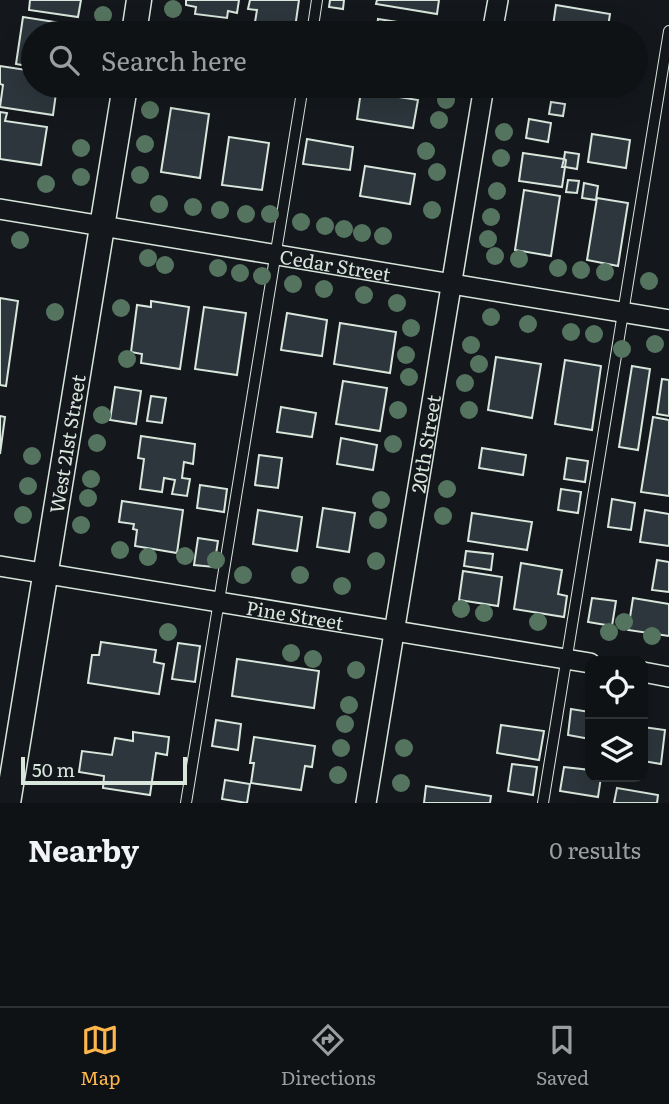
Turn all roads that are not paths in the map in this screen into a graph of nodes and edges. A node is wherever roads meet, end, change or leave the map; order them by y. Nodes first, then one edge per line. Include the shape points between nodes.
1 (139, 0) edge
2 (317, 0) edge
3 (498, 0) edge
4 (136, 21) edge
5 (314, 21) edge
6 (494, 21) edge
7 (669, 31) edge
8 (123, 98) edge
9 (301, 98) edge
10 (482, 98) edge
11 (0, 209) edge
12 (102, 226) junction
13 (275, 255) junction
14 (450, 284) junction
15 (624, 312) junction
16 (669, 320) edge
17 (0, 566) edge
18 (46, 574) junction
19 (219, 602) junction
20 (394, 631) junction
21 (566, 659) junction
22 (585, 662) edge
23 (648, 673) edge
24 (669, 677) edge
25 (8, 803) edge
26 (186, 803) edge
27 (366, 803) edge
28 (543, 803) edge

1 - 4 street
2 - 5 lane
3 - 6 street
7 - 15 lane
8 - 12 street, West 21st Street
9 - 13 lane
10 - 14 street, 20th Street
11 - 12 street, Cedar Street
12 - 13 street, Cedar Street
12 - 18 street, West 21st Street
13 - 14 street, Cedar Street
13 - 19 lane
14 - 15 street, Cedar Street
14 - 20 street, 20th Street
15 - 16 street, Cedar Street
15 - 21 lane
17 - 18 street, Pine Street
18 - 19 street, Pine Street
18 - 25 street, West 21st Street
19 - 20 street, Pine Street
19 - 26 lane
20 - 21 street, Pine Street
20 - 27 street, 20th Street
21 - 22 street, Pine Street
21 - 28 lane
23 - 24 street

